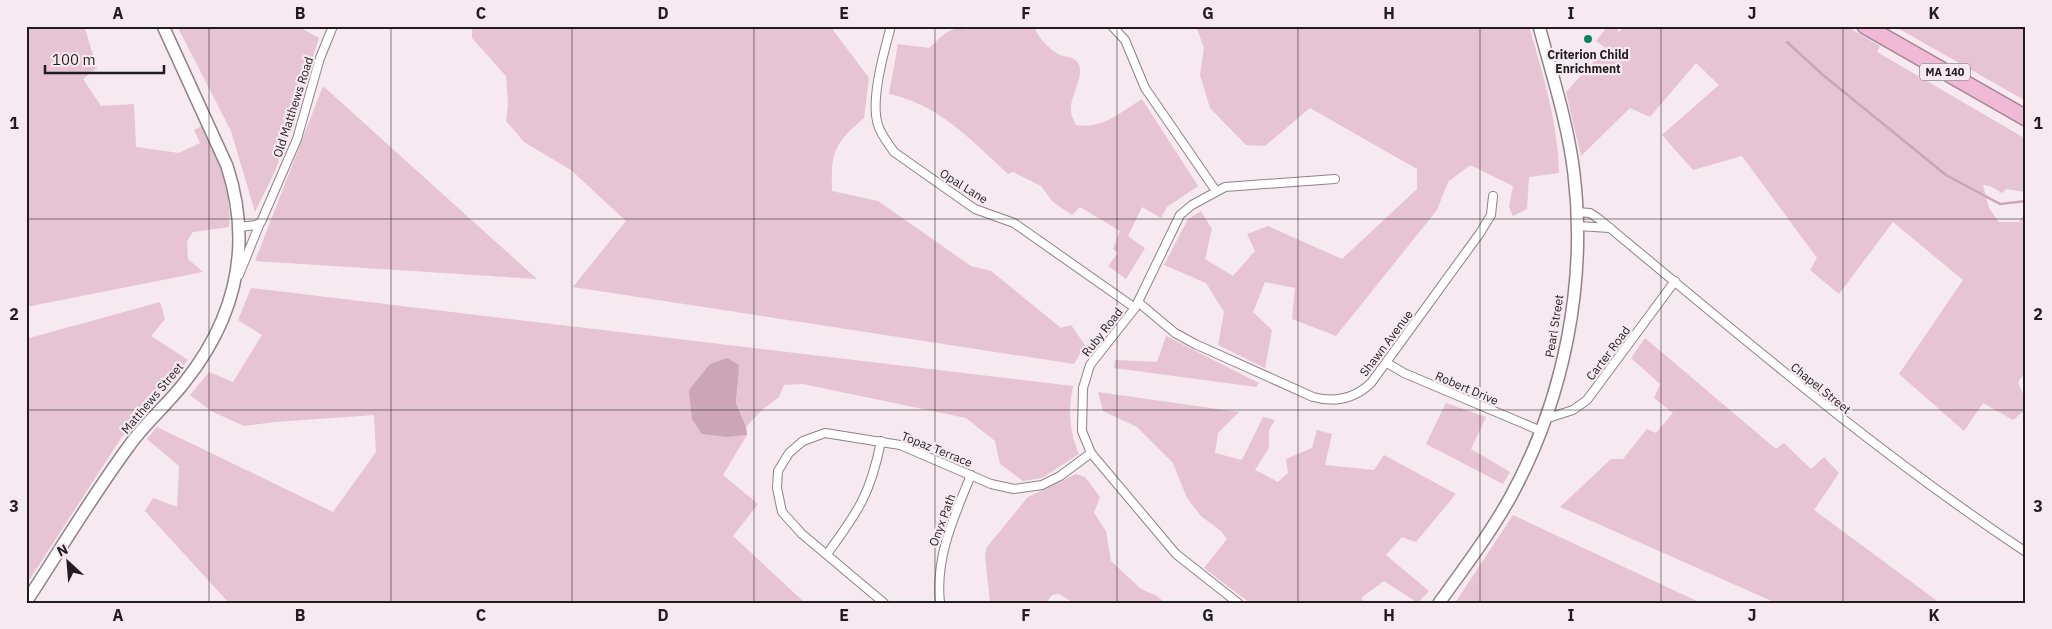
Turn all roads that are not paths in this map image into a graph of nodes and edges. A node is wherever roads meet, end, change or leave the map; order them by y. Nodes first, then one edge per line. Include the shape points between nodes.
1 (163, 26) edge
2 (333, 26) edge
3 (890, 26) edge
4 (1112, 26) edge
5 (1538, 26) edge
6 (1865, 26) edge
7 (2026, 118) edge
8 (1335, 179) dead end
9 (1216, 191) junction
10 (1493, 196) dead end
11 (1577, 212) junction
12 (261, 222) junction
13 (1577, 226) junction
14 (240, 227) junction
15 (1612, 229) junction
16 (1675, 281) junction
17 (235, 283) junction
18 (1136, 305) junction
19 (1387, 363) junction
20 (1545, 419) junction
21 (1541, 430) junction
22 (881, 441) junction
23 (1091, 453) junction
24 (971, 475) junction
25 (2026, 552) edge
26 (827, 554) junction
27 (26, 602) edge
28 (884, 603) edge
29 (940, 603) edge
30 (1238, 603) edge
31 (1439, 603) edge

1 - 14 street, Matthews Street via 227,166 236,194
2 - 12 street, Old Matthews Road via 296,140
3 - 18 street, Opal Lane via 875,110 880,130 894,152 975,209 1014,223
4 - 9 street via 1125,40 1145,88
5 - 11 street, Pearl Street via 1566,128
6 - 7 highway, MA 140
8 - 9 street, Ruby Road via 1233,185
9 - 18 street, Ruby Road via 1180,215
10 - 19 street, Shawn Avenue via 1491,215 1486,225
11 - 13 street, Pearl Street
11 - 15 street, Chapel Street via 1590,213
12 - 14 street via 256,226
12 - 17 street, Old Matthews Road
13 - 15 street
13 - 20 street, Pearl Street via 1576,274 1569,328
14 - 17 street, Matthews Street
15 - 16 street, Chapel Street
16 - 20 street, Carter Road via 1587,400 1573,410
16 - 25 street, Chapel Street via 1862,435
17 - 27 street, Matthews Street via 205,354 122,454
18 - 19 street, Shawn Avenue via 1195,344 1322,400 1340,400 1357,394
18 - 23 street, Ruby Road via 1087,370 1081,423 1083,439
19 - 21 street, Robert Drive
20 - 21 street, Pearl Street
21 - 31 street, Pearl Street via 1502,512
22 - 24 street, Topaz Terrace via 900,445
22 - 26 street via 867,494
22 - 26 street, Topaz Terrace via 825,433 802,441 778,471 777,488 782,512
23 - 24 street, Topaz Terrace via 1060,476 1034,488 1014,490
23 - 30 street, Ruby Road via 1176,554
24 - 29 street, Onyx Path via 941,556
26 - 28 street, Topaz Terrace

